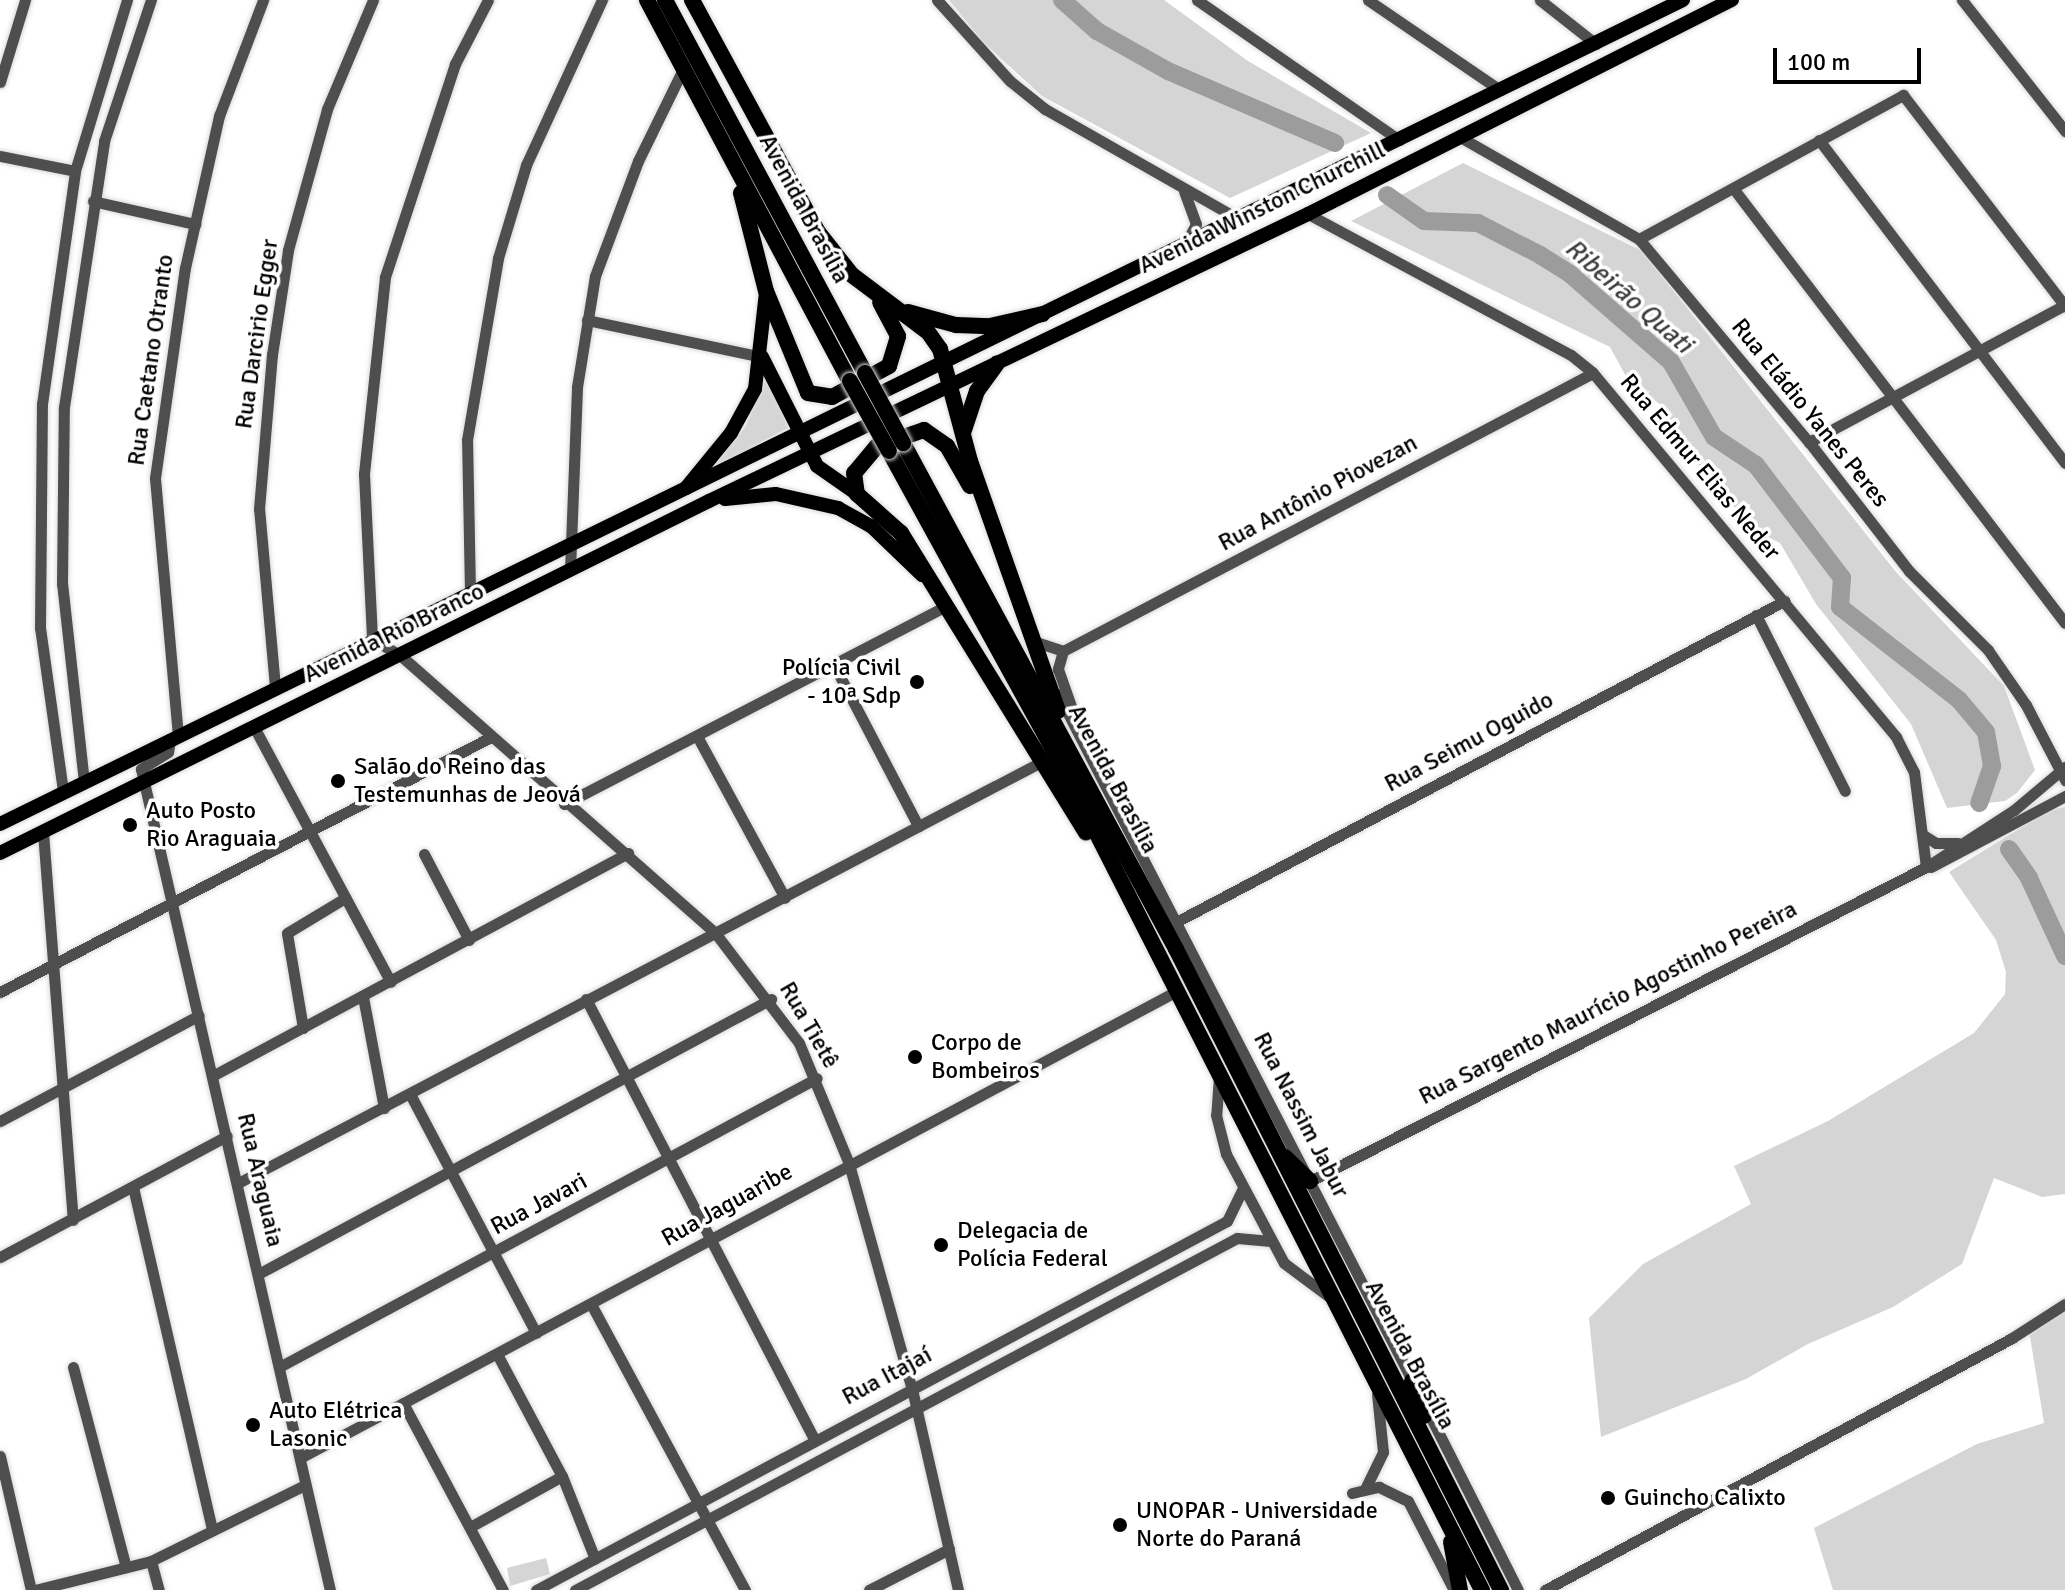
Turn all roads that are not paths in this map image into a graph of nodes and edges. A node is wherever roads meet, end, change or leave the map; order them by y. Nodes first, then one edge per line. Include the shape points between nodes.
1 (25, 0) edge
2 (127, 0) edge
3 (151, 0) edge
4 (263, 0) edge
5 (373, 0) edge
6 (488, 0) edge
7 (602, 0) edge
8 (647, 0) edge
9 (665, 0) edge
10 (690, 0) edge
11 (937, 0) edge
12 (1197, 0) edge
13 (1368, 0) edge
14 (1540, 0) edge
15 (1683, 0) edge
16 (1732, 0) edge
17 (1962, 0) edge
18 (1596, 44) junction
19 (683, 69) junction
20 (1590, 70) junction
21 (0, 82) edge
22 (710, 85) junction
23 (1500, 90) junction
24 (2065, 131) edge
25 (84, 135) junction
26 (1460, 137) junction
27 (1399, 140) junction
28 (1819, 140) junction
29 (104, 141) junction
30 (0, 156) edge
31 (731, 159) junction
32 (75, 171) junction
33 (1733, 188) junction
34 (1184, 190) junction
35 (93, 201) junction
36 (1308, 214) junction
37 (1237, 218) junction
38 (195, 224) junction
39 (65, 229) junction
40 (87, 233) junction
41 (1639, 239) junction
42 (1186, 243) junction
43 (766, 291) junction
44 (872, 291) junction
45 (889, 304) junction
46 (2065, 306) edge
47 (1043, 314) junction
48 (587, 320) junction
49 (1978, 350) junction
50 (762, 357) junction
51 (945, 363) junction
52 (997, 363) junction
53 (1593, 373) junction
54 (857, 377) junction
55 (952, 385) junction
56 (1892, 397) junction
57 (42, 404) junction
58 (64, 407) junction
59 (800, 435) junction
60 (963, 435) junction
61 (1809, 442) junction
62 (896, 447) junction
63 (810, 455) junction
64 (2065, 463) edge
65 (683, 491) junction
66 (857, 494) junction
67 (709, 501) junction
68 (995, 530) junction
69 (569, 545) junction
70 (570, 570) junction
71 (40, 583) junction
72 (62, 584) junction
73 (470, 592) junction
74 (1784, 601) junction
75 (944, 602) junction
76 (1756, 615) junction
77 (2065, 623) edge
78 (372, 639) junction
79 (1036, 642) junction
80 (1063, 651) junction
81 (400, 655) junction
82 (1041, 662) junction
83 (834, 665) junction
84 (275, 687) junction
85 (254, 727) junction
86 (1079, 734) junction
87 (697, 736) junction
88 (491, 737) junction
89 (174, 738) junction
90 (1071, 751) junction
91 (1041, 762) junction
92 (2063, 773) edge
93 (145, 780) junction
94 (84, 782) junction
95 (63, 791) junction
96 (1845, 791) dead end
97 (2065, 796) edge
98 (564, 804) junction
99 (0, 824) edge
100 (918, 826) junction
101 (306, 829) junction
102 (43, 832) junction
103 (1923, 835) junction
104 (1962, 842) junction
105 (0, 853) edge
106 (628, 853) junction
107 (424, 854) dead end
108 (1926, 867) junction
109 (345, 898) junction
110 (785, 898) junction
111 (173, 904) junction
112 (1138, 916) junction
113 (1176, 922) junction
114 (716, 934) junction
115 (469, 940) junction
116 (53, 963) junction
117 (391, 982) junction
118 (0, 992) edge
119 (1175, 992) junction
120 (363, 997) junction
121 (586, 999) junction
122 (771, 999) junction
123 (199, 1015) junction
124 (303, 1028) junction
125 (214, 1075) junction
126 (1219, 1075) junction
127 (628, 1076) junction
128 (817, 1078) junction
129 (63, 1088) junction
130 (410, 1094) junction
131 (384, 1108) junction
132 (0, 1121) edge
133 (227, 1136) junction
134 (1271, 1141) junction
135 (669, 1158) junction
136 (849, 1164) junction
137 (451, 1171) junction
138 (1310, 1181) junction
139 (238, 1183) junction
140 (133, 1187) junction
141 (1243, 1188) junction
142 (73, 1220) junction
143 (1227, 1221) junction
144 (714, 1238) junction
145 (1237, 1238) junction
146 (1271, 1241) junction
147 (494, 1253) junction
148 (0, 1257) edge
149 (260, 1273) junction
150 (1331, 1298) junction
151 (591, 1304) junction
152 (2065, 1304) edge
153 (536, 1333) junction
154 (497, 1354) junction
155 (281, 1366) junction
156 (73, 1367) dead end
157 (1375, 1381) junction
158 (1412, 1381) junction
159 (912, 1389) junction
160 (403, 1403) junction
161 (915, 1405) junction
162 (814, 1439) junction
163 (0, 1456) edge
164 (300, 1458) junction
165 (1438, 1460) junction
166 (562, 1476) junction
167 (305, 1485) junction
168 (1366, 1487) junction
169 (1352, 1493) dead end
170 (698, 1502) junction
171 (1445, 1517) junction
172 (708, 1520) junction
173 (470, 1527) junction
174 (212, 1530) junction
175 (949, 1549) junction
176 (595, 1559) junction
177 (151, 1561) junction
178 (126, 1567) junction
179 (33, 1590) edge
180 (159, 1590) edge
181 (330, 1590) edge
182 (503, 1590) edge
183 (536, 1590) edge
184 (575, 1590) edge
185 (745, 1590) edge
186 (869, 1590) edge
187 (958, 1590) edge
188 (1457, 1590) edge
189 (1482, 1590) edge
190 (1501, 1590) edge
191 (1518, 1590) edge
192 (1545, 1590) edge

1 - 21 street
2 - 25 street
3 - 29 street
4 - 38 street, Rua Caetano Otranto via 219,116
5 - 84 street, Rua Darcirio Egger via 332,94 311,165 288,250 272,355 259,509
6 - 78 street via 450,78 385,277 364,474
7 - 73 street via 526,165 498,258 467,440
8 - 19 highway, Avenida Brasília
9 - 22 highway, Avenida Brasília
10 - 22 highway
10 - 44 highway via 818,232
11 - 34 street via 1033,100
12 - 27 street
13 - 23 street
14 - 18 street
15 - 18 main road, Avenida Winston Churchill
16 - 20 main road, Avenida Winston Churchill
17 - 24 street
18 - 20 main road
18 - 23 main road, Avenida Winston Churchill
19 - 31 highway, Avenida Brasília
19 - 48 street via 638,161 595,276
20 - 26 main road, Avenida Winston Churchill
22 - 54 highway, Avenida Brasília
23 - 27 main road, Avenida Winston Churchill
25 - 29 street
25 - 32 street
26 - 36 main road, Avenida Winston Churchill
26 - 41 street, Rua Eládio Yanes Peres
27 - 37 main road, Avenida Winston Churchill
28 - 33 street
28 - 46 street via 1903,95
28 - 49 street
29 - 35 street
30 - 32 street
31 - 43 highway
31 - 54 highway, Avenida Brasília
32 - 39 street
33 - 41 street
33 - 56 street
34 - 37 street
34 - 42 street via 1196,224
35 - 38 street
35 - 40 street
36 - 52 main road, Avenida Winston Churchill
36 - 53 street, Rua Edmur Elias Neder via 1571,355
37 - 42 main road, Avenida Winston Churchill
38 - 89 street, Rua Caetano Otranto via 155,478
39 - 40 street
39 - 57 street
40 - 58 street
41 - 61 street, Rua Eládio Yanes Peres
42 - 47 main road, Avenida Winston Churchill
43 - 44 highway via 802,386 823,399 881,372 894,359 895,326
43 - 50 main road
44 - 45 highway
45 - 47 highway via 956,325 990,326
45 - 51 highway via 928,332
46 - 49 street
47 - 51 main road, Avenida Winston Churchill
48 - 50 street
48 - 69 street via 577,387
49 - 56 street
49 - 64 street
50 - 59 main road
50 - 65 main road via 747,408
51 - 55 highway
51 - 59 main road, Avenida Winston Churchill
52 - 55 main road, Avenida Winston Churchill
52 - 60 highway via 977,391
53 - 74 street, Rua Edmur Elias Neder
53 - 80 street, Rua Antônio Piovezan
54 - 62 highway, Avenida Brasília, bridge
55 - 60 highway
55 - 63 main road, Avenida Winston Churchill
56 - 61 street
56 - 77 street
57 - 58 street
57 - 71 street
58 - 72 street
59 - 63 main road
59 - 65 main road, Avenida Rio Branco
60 - 68 highway
61 - 92 street, Rua Eládio Yanes Peres via 1909,571 1988,650
62 - 90 highway, Avenida Brasília
62 - 112 highway, Avenida Brasília
63 - 66 main road via 827,477
63 - 67 main road, Avenida Rio Branco
65 - 69 main road, Avenida Rio Branco
66 - 68 highway via 854,473 864,455 908,431 924,430 947,446
66 - 75 highway via 892,520
67 - 70 main road, Avenida Rio Branco
67 - 75 main road via 776,494 838,508 871,526
68 - 79 highway
69 - 70 street
69 - 73 main road, Avenida Rio Branco
70 - 81 main road, Avenida Rio Branco
71 - 72 street
71 - 95 street via 40,628
72 - 94 street
73 - 78 main road, Avenida Rio Branco
74 - 76 street, Rua Seimu Oguido
74 - 103 street, Rua Edmur Elias Neder via 1905,751 1914,772
75 - 83 street
75 - 91 highway
76 - 96 street
76 - 113 street, Rua Seimu Oguido
78 - 81 street, Rua Tietê
78 - 84 main road, Avenida Rio Branco
79 - 80 street
79 - 82 highway
80 - 86 street via 1058,669 1078,715
81 - 85 main road, Avenida Rio Branco
81 - 88 street, Rua Tietê
82 - 86 street, Rua Nassim Jabur
82 - 90 highway
83 - 87 street
83 - 100 street
84 - 89 main road, Avenida Rio Branco
85 - 93 main road, Avenida Rio Branco
85 - 101 street
86 - 113 street, Rua Nassim Jabur
87 - 98 street
87 - 110 street
88 - 98 street, Rua Tietê
88 - 101 street
89 - 93 street via 168,752 142,767
89 - 94 main road, Avenida Rio Branco
90 - 134 highway, Avenida Brasília
91 - 100 street
91 - 112 highway
92 - 104 street
93 - 102 main road, Avenida Rio Branco
93 - 111 street, Rua Araguaia
94 - 95 main road, Avenida Rio Branco
95 - 99 main road, Avenida Rio Branco
97 - 108 street via 1936,867
98 - 106 street, Rua Tietê
100 - 110 street
101 - 109 street
101 - 111 street
102 - 105 main road, Avenida Rio Branco
102 - 116 street
103 - 104 street via 1936,843
103 - 108 street, Rua Edmur Elias Neder
104 - 108 street
106 - 114 street, Rua Tietê
106 - 115 street
107 - 115 street
108 - 138 street, Rua Sargento Maurício Agostinho Pereira
109 - 117 street
109 - 124 street via 287,933
110 - 114 street
111 - 116 street
111 - 123 street, Rua Araguaia
112 - 119 highway, Avenida Brasília
113 - 138 street, Rua Nassim Jabur
114 - 121 street
114 - 122 street, Rua Tietê
115 - 117 street
116 - 118 street
116 - 129 street
117 - 120 street
119 - 126 highway, Avenida Brasília
119 - 136 street, Rua Jaguaribe
120 - 124 street
120 - 131 street
121 - 127 street
121 - 130 street
122 - 127 street
122 - 128 street, Rua Tietê
123 - 125 street, Rua Araguaia
123 - 129 street
124 - 125 street
125 - 133 street, Rua Araguaia
126 - 141 street via 1219,1137
126 - 150 highway, Avenida Brasília
127 - 135 street
127 - 137 street
128 - 135 street, Rua Javari
128 - 136 street, Rua Tietê
129 - 132 street
129 - 142 street
130 - 131 street
130 - 137 street
131 - 139 street
133 - 139 street, Rua Araguaia
133 - 140 street
134 - 138 highway
134 - 165 highway, Avenida Brasília
135 - 144 street
135 - 147 street, Rua Javari
136 - 144 street, Rua Jaguaribe
136 - 159 street, Rua Tietê
137 - 147 street
137 - 149 street
138 - 158 street, Rua Nassim Jabur
139 - 149 street, Rua Araguaia
140 - 142 street
140 - 174 street
141 - 143 street
141 - 146 street
142 - 148 street
143 - 145 street
143 - 159 street, Rua Itajaí
144 - 151 street, Rua Jaguaribe
144 - 162 street
145 - 146 street
145 - 161 street, Rua Itajaí
146 - 150 street via 1284,1263
147 - 153 street
147 - 155 street, Rua Javari
149 - 155 street, Rua Araguaia
150 - 157 highway, Avenida Brasília
151 - 153 street, Rua Jaguaribe
151 - 170 street
152 - 192 street via 2012,1338
153 - 154 street, Rua Jaguaribe
154 - 160 street, Rua Jaguaribe
154 - 166 street
155 - 164 street, Rua Araguaia
156 - 178 street
157 - 168 street via 1384,1438
157 - 171 highway, Avenida Brasília
158 - 165 highway
158 - 191 street, Rua Nassim Jabur
159 - 161 street, Rua Tietê
159 - 162 street, Rua Itajaí
160 - 164 street, Rua Jaguaribe
160 - 173 street
161 - 172 street, Rua Itajaí
161 - 175 street, Rua Tietê
162 - 170 street, Rua Itajaí
163 - 179 street
164 - 167 street, Rua Araguaia
165 - 190 highway, Avenida Brasília
166 - 173 street
166 - 176 street
167 - 174 street
167 - 181 street, Rua Araguaia
168 - 169 street
168 - 188 street via 1390,1489 1408,1501
170 - 172 street
170 - 176 street, Rua Itajaí
171 - 188 highway
171 - 189 highway, Avenida Brasília
172 - 184 street, Rua Itajaí
172 - 185 street
173 - 182 street
174 - 177 street
175 - 186 street
175 - 187 street, Rua Tietê
176 - 183 street, Rua Itajaí
177 - 178 street
177 - 180 street
178 - 179 street

